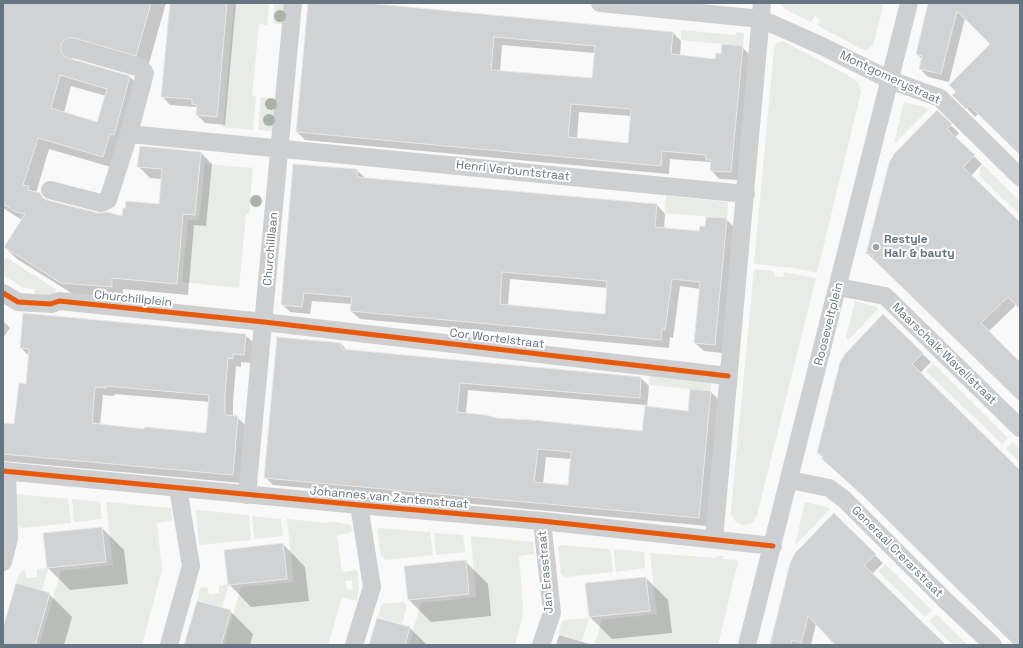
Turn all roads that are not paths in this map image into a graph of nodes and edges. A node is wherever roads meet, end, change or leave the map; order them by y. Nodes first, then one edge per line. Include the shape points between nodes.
1 (293, 3) edge
2 (600, 3) edge
3 (909, 3) edge
4 (761, 11) edge
5 (71, 48) dead end
6 (890, 80) junction
7 (129, 134) junction
8 (280, 148) junction
9 (1020, 177) edge
10 (50, 190) dead end
11 (746, 194) junction
12 (838, 287) junction
13 (3, 293) edge
14 (264, 322) junction
15 (728, 376) junction
16 (1020, 428) edge
17 (5, 471) edge
18 (790, 480) junction
19 (178, 488) junction
20 (247, 495) junction
21 (358, 505) junction
22 (542, 521) junction
23 (714, 539) junction
24 (772, 546) junction
25 (3, 562) edge
26 (169, 645) edge
27 (354, 645) edge
28 (542, 645) edge
29 (747, 645) edge
30 (993, 645) edge

1 - 8 street, Churchilllaan
2 - 4 street, Montgomerystraat
3 - 6 street, Rooseveltplein
4 - 6 street, Montgomerystraat via 822,46
4 - 11 street
5 - 7 street via 141,68 145,73
6 - 9 street, Montgomerystraat via 940,98
6 - 12 street, Rooseveltplein
7 - 8 street
7 - 10 street via 108,200 101,203
8 - 11 street, Henri Verbuntstraat
8 - 14 street, Churchilllaan
11 - 15 street
12 - 16 street, Maarschalk Wavellstraat via 885,296
12 - 18 street, Rooseveltplein
13 - 14 street, Churchillplein via 18,302 51,304 59,301
14 - 15 street, Cor Wortelstraat
14 - 20 street, Churchilllaan
15 - 23 street
17 - 19 street, Johannes van Zantenstraat
17 - 25 street via 9,538
18 - 24 street, Rooseveltplein
18 - 30 street, Generaal Crerarstraat via 829,488 844,499
19 - 20 street, Johannes van Zantenstraat
19 - 26 street via 191,566
20 - 21 street, Johannes van Zantenstraat
21 - 22 street, Johannes van Zantenstraat
21 - 27 street via 372,588
22 - 23 street, Johannes van Zantenstraat
22 - 28 street, Jan Erasstraat via 552,614
23 - 24 street, Johannes van Zantenstraat
24 - 29 street, Rooseveltplein

